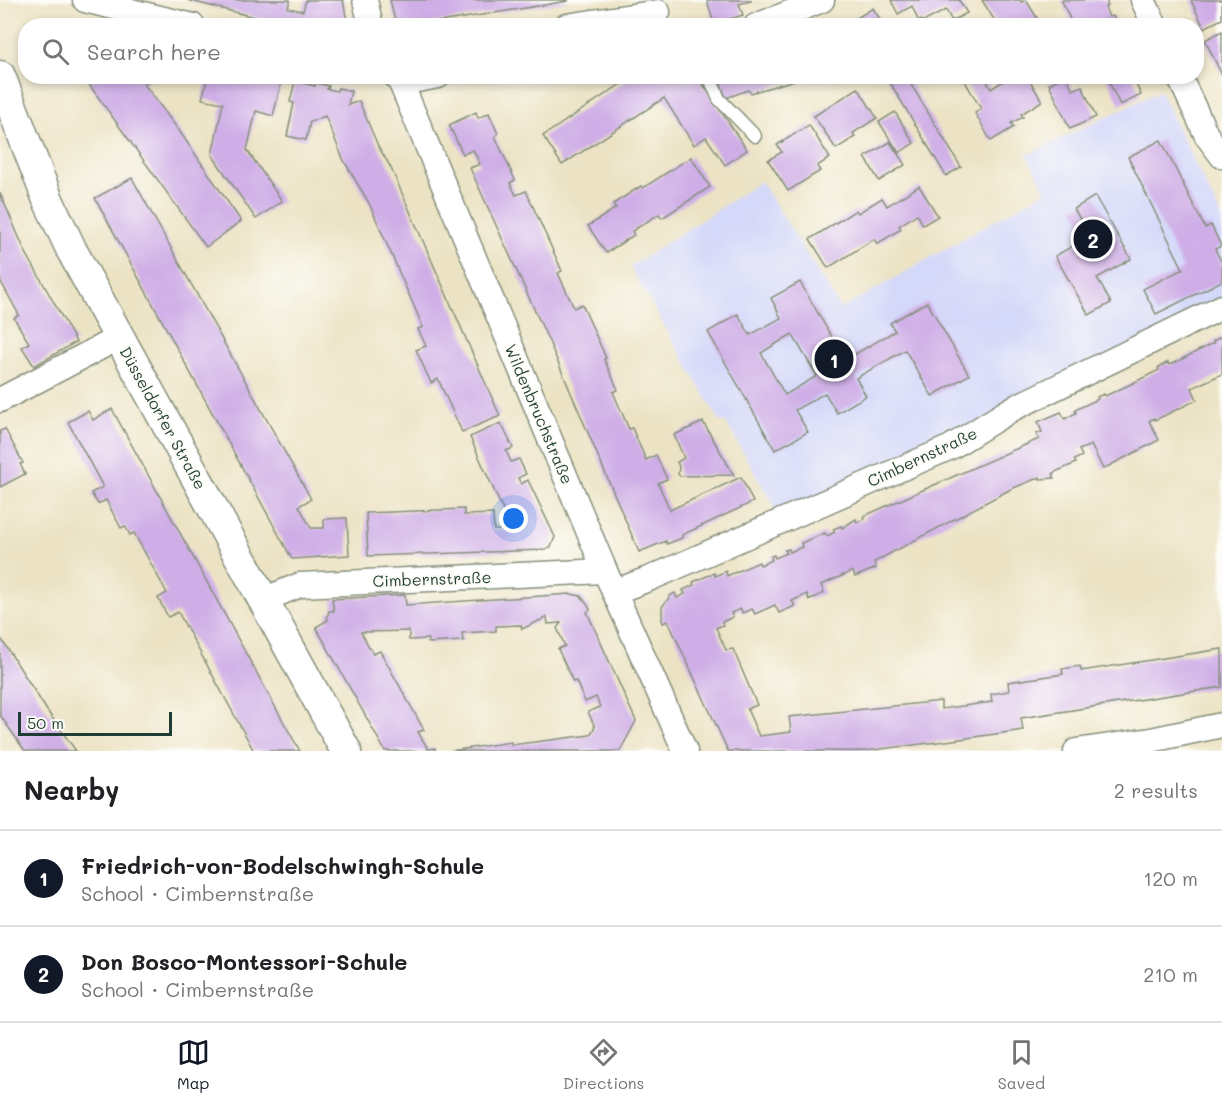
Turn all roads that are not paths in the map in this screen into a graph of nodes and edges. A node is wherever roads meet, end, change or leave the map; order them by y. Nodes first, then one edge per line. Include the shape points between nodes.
1 (84, 0) edge
2 (365, 0) edge
3 (822, 0) edge
4 (1143, 0) edge
5 (659, 12) edge
6 (159, 18) edge
7 (368, 18) edge
8 (629, 18) edge
9 (776, 18) edge
10 (1151, 18) edge
11 (0, 76) edge
12 (401, 84) edge
13 (712, 84) edge
14 (1183, 84) edge
15 (755, 136) dead end
16 (1222, 156) edge
17 (1222, 307) edge
18 (118, 338) junction
19 (0, 400) edge
20 (610, 581) junction
21 (263, 600) junction
22 (1222, 725) edge
23 (346, 751) edge
24 (685, 751) edge
25 (1076, 751) edge

1 - 6 street
2 - 7 street
3 - 9 street
4 - 10 street
5 - 8 street
11 - 18 street, Düsseldorfer Straße via 53,210
12 - 20 street, Wildenbruchstraße
13 - 15 lane via 719,99
14 - 16 street via 1207,136
17 - 20 street, Cimbernstraße via 1012,409 951,447 651,578
18 - 19 street
18 - 21 street, Düsseldorfer Straße
20 - 21 street, Cimbernstraße via 300,585
20 - 24 street, Wildenbruchstraße
21 - 23 street, Düsseldorfer Straße
22 - 25 street

